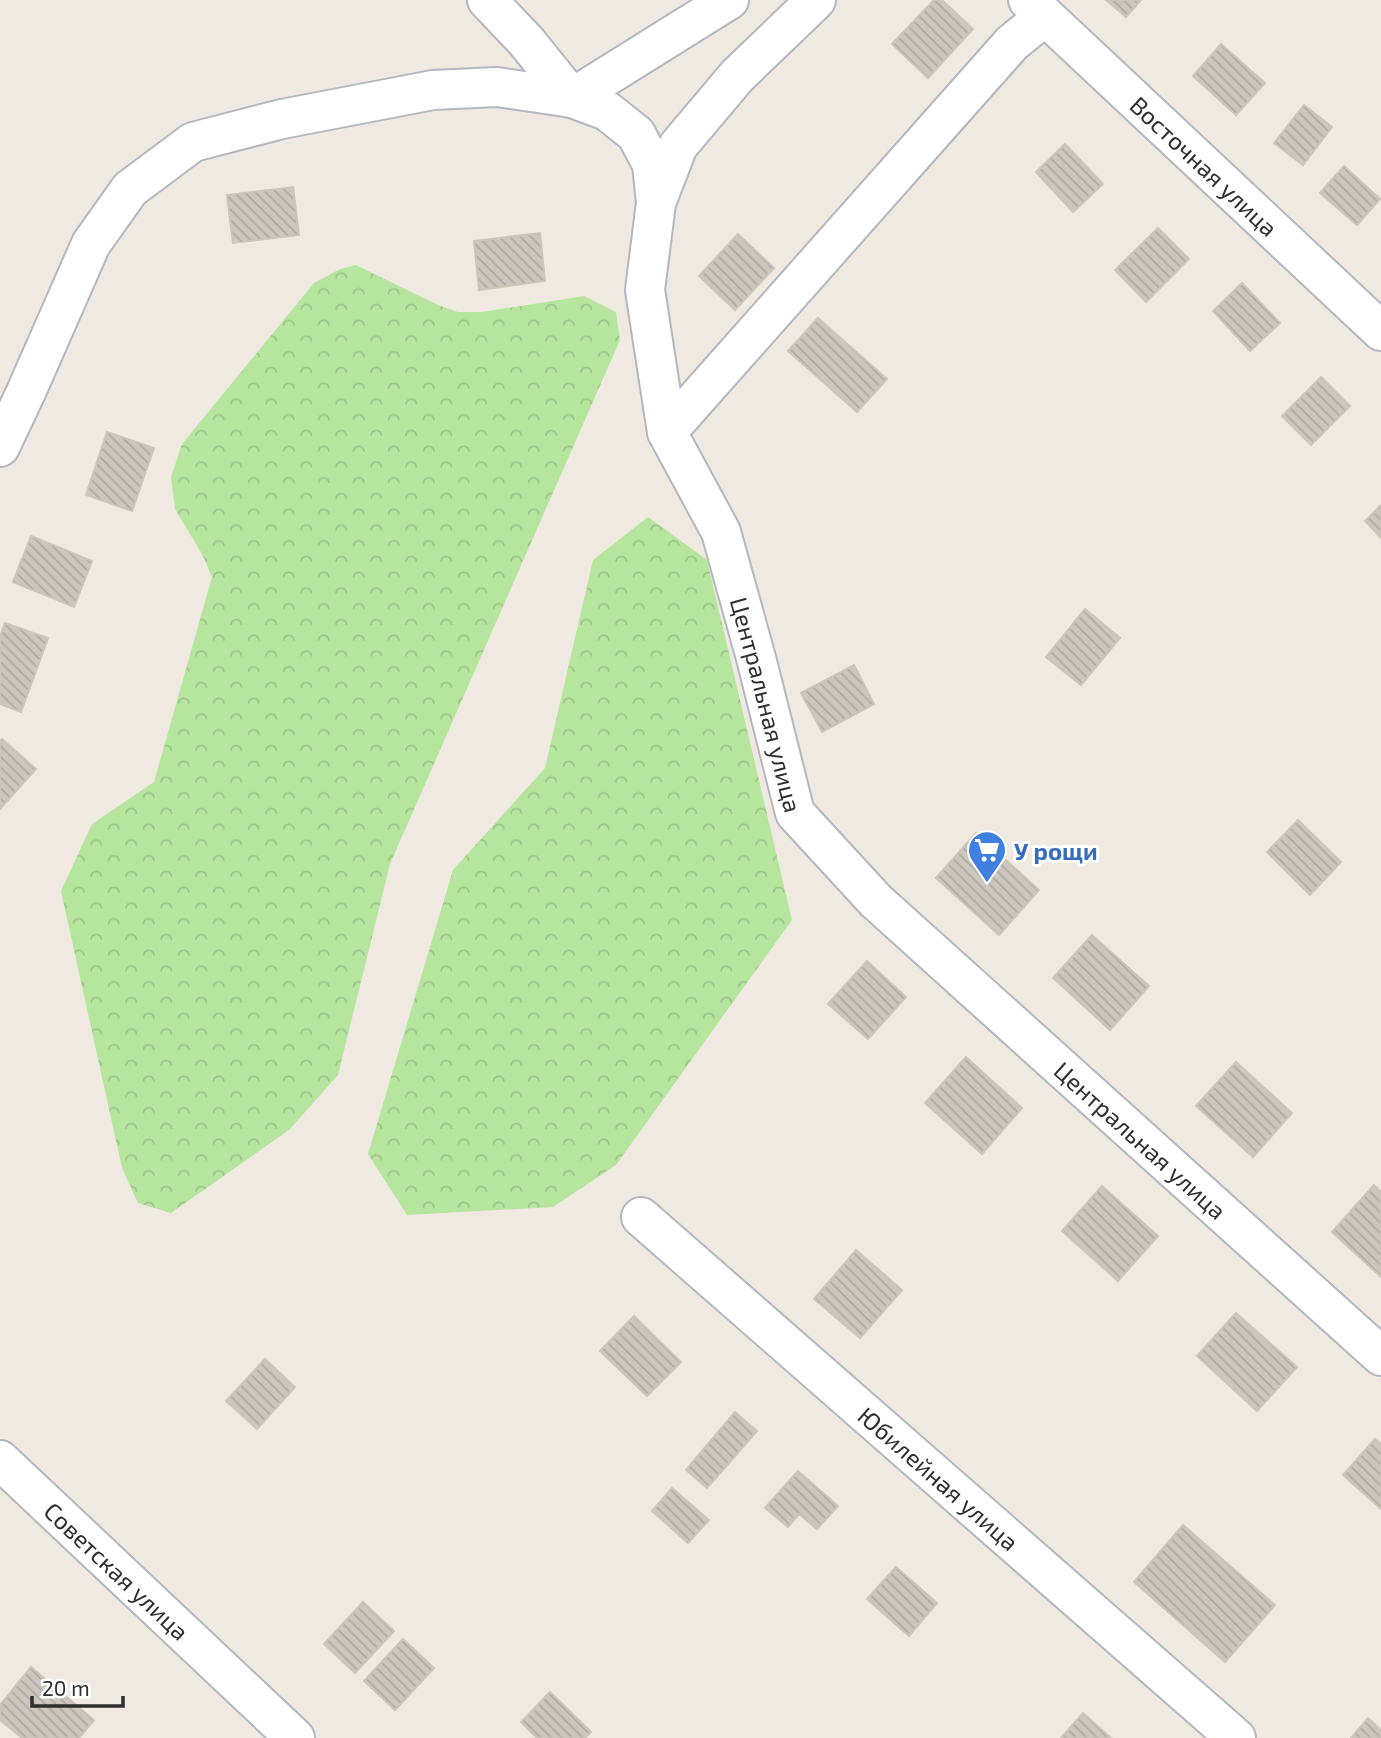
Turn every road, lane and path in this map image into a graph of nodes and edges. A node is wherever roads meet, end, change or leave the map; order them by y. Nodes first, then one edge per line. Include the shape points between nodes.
1 (487, 0) edge
2 (729, 0) edge
3 (816, 0) edge
4 (1036, 9) edge
5 (572, 98) junction
6 (656, 203) junction
7 (1381, 331) edge
8 (667, 432) junction
9 (0, 447) edge
10 (641, 1217) dead end
11 (1381, 1356) edge
12 (0, 1460) edge
13 (295, 1738) edge
14 (1236, 1738) edge

1 - 5 street
2 - 5 street
3 - 6 street, Центральная улица via 737,76 678,146
4 - 7 street, Восточная улица
4 - 8 street via 1012,43
5 - 6 street via 607,111 636,134 652,164
5 - 9 street via 498,87 433,90 282,119 193,142 130,189 91,244
6 - 8 street, Центральная улица via 645,290
8 - 11 street, Центральная улица via 721,532 796,813 876,901
10 - 14 street, Юбилейная улица
12 - 13 street, Советская улица

